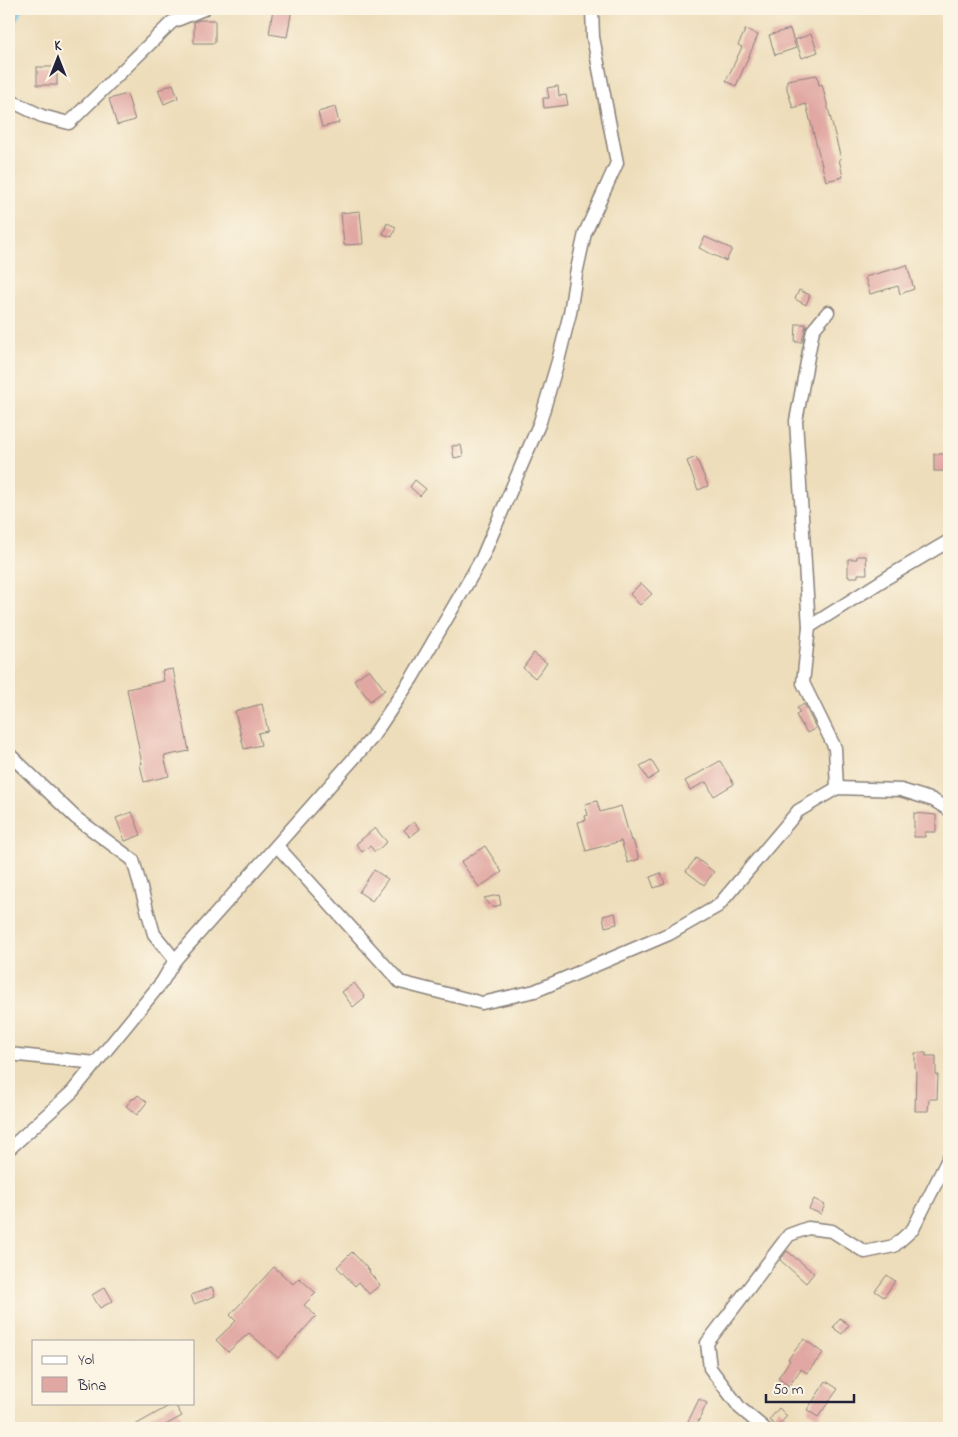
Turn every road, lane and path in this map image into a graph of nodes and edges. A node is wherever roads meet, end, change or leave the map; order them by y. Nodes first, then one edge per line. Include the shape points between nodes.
1 (204, 9) edge
2 (592, 9) edge
3 (9, 100) edge
4 (828, 312) dead end
5 (949, 541) edge
6 (810, 627) junction
7 (9, 754) edge
8 (837, 788) junction
9 (949, 810) edge
10 (277, 846) junction
11 (175, 960) junction
12 (9, 1054) edge
13 (96, 1063) junction
14 (9, 1149) edge
15 (949, 1157) edge
16 (764, 1428) edge

1 - 3 street via 172,22 69,123 42,116
2 - 10 street via 593,37 617,163 585,234 570,313 540,422 482,558 412,678 371,739
4 - 6 street via 813,330 796,421
5 - 6 street
6 - 8 street via 803,683 835,748
7 - 11 street via 76,818 133,860 154,934
8 - 9 street via 902,790 933,800
8 - 10 street via 798,811 718,906 670,934 535,991 482,1003 400,982
10 - 11 street
11 - 13 street via 162,982
12 - 13 street
13 - 14 street via 72,1092
15 - 16 street via 913,1229 894,1246 865,1252 832,1230 808,1228 789,1235 707,1343 710,1368 740,1408

